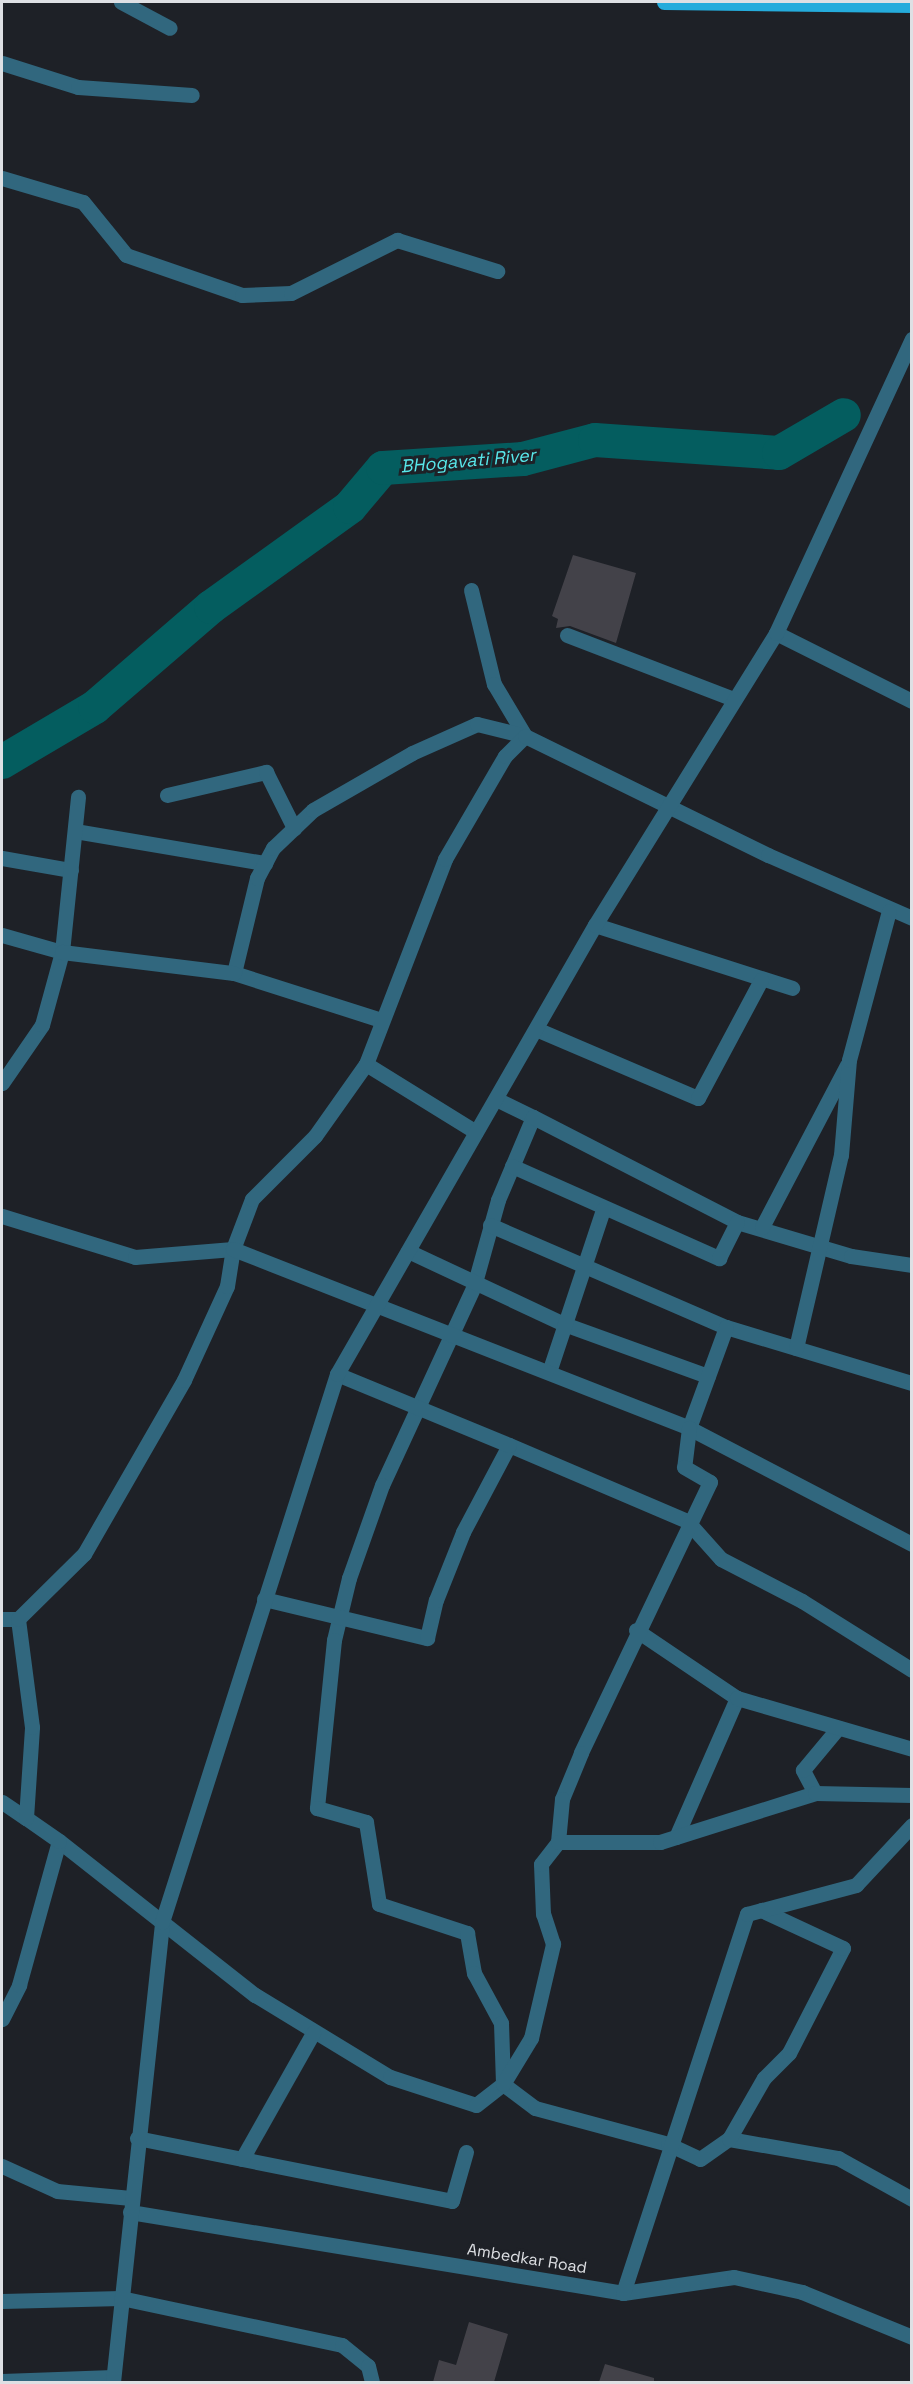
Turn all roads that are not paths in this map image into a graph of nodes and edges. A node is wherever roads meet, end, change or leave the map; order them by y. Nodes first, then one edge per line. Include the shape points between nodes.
1 (121, 2) edge
2 (664, 2) edge
3 (754, 3) edge
4 (912, 5) edge
5 (170, 28) dead end
6 (2, 63) edge
7 (192, 95) dead end
8 (2, 178) edge
9 (497, 271) dead end
10 (912, 339) edge
11 (471, 590) dead end
12 (776, 633) junction
13 (567, 635) dead end
14 (734, 699) junction
15 (912, 701) edge
16 (525, 735) junction
17 (167, 795) dead end
18 (78, 796) dead end
19 (671, 803) junction
20 (294, 828) junction
21 (75, 831) junction
22 (2, 858) edge
23 (265, 863) junction
24 (71, 870) junction
25 (889, 910) junction
26 (912, 918) edge
27 (596, 926) junction
28 (2, 935) edge
29 (62, 952) junction
30 (234, 973) junction
31 (761, 980) junction
32 (792, 988) dead end
33 (381, 1020) junction
34 (536, 1029) junction
35 (849, 1060) junction
36 (366, 1064) junction
37 (2, 1083) edge
38 (496, 1099) junction
39 (533, 1117) junction
40 (476, 1132) junction
41 (512, 1166) junction
42 (603, 1210) junction
43 (2, 1216) edge
44 (737, 1222) junction
45 (490, 1226) junction
46 (762, 1227) junction
47 (821, 1248) junction
48 (233, 1249) junction
49 (408, 1251) junction
50 (585, 1264) junction
51 (912, 1265) edge
52 (474, 1286) junction
53 (377, 1303) junction
54 (564, 1324) junction
55 (726, 1327) junction
56 (449, 1332) junction
57 (796, 1348) junction
58 (549, 1372) junction
59 (337, 1374) junction
60 (708, 1376) junction
61 (912, 1383) edge
62 (418, 1407) junction
63 (689, 1428) junction
64 (509, 1445) junction
65 (687, 1521) junction
66 (912, 1544) edge
67 (264, 1599) junction
68 (340, 1617) junction
69 (2, 1619) edge
70 (18, 1619) junction
71 (636, 1630) junction
72 (912, 1670) edge
73 (737, 1698) junction
74 (838, 1728) junction
75 (912, 1749) edge
76 (815, 1793) junction
77 (912, 1795) edge
78 (2, 1802) edge
79 (26, 1818) junction
80 (912, 1825) edge
81 (676, 1837) junction
82 (58, 1841) junction
83 (558, 1842) junction
84 (761, 1910) junction
85 (162, 1922) junction
86 (2, 2019) edge
87 (314, 2033) junction
88 (503, 2084) junction
89 (137, 2138) junction
90 (729, 2139) junction
91 (668, 2144) junction
92 (466, 2152) dead end
93 (242, 2159) junction
94 (2, 2166) edge
95 (912, 2199) edge
96 (130, 2205) junction
97 (623, 2293) junction
98 (121, 2298) junction
99 (2, 2301) edge
100 (912, 2337) edge
101 (113, 2380) edge
102 (2, 2381) edge
103 (372, 2382) edge

1 - 5 street
2 - 3 main road
3 - 4 main road
6 - 7 street via 78,87
8 - 9 street via 82,202 126,255 242,295 291,293 397,240
10 - 12 street
11 - 16 street via 494,684
12 - 14 street
12 - 15 street
13 - 14 street
14 - 19 street
16 - 19 street
16 - 20 street via 477,724 412,753 313,810
16 - 33 street via 505,756 445,859
17 - 20 street via 266,772
18 - 21 street
19 - 25 street
19 - 27 street
20 - 23 street
21 - 23 street
21 - 24 street
22 - 24 street
23 - 30 street
24 - 29 street
25 - 26 street
25 - 35 street
27 - 31 street
27 - 34 street
28 - 29 street
29 - 30 street
29 - 37 street via 42,1025 7,1067
30 - 33 street
31 - 32 street
31 - 34 street via 698,1098
33 - 36 street
34 - 38 street
35 - 46 street
35 - 47 street via 841,1155
36 - 40 street
36 - 48 street via 315,1136 252,1199
38 - 39 street
38 - 40 street
39 - 41 street
39 - 44 street
40 - 49 street
41 - 42 street
41 - 45 street
42 - 44 street via 719,1258
42 - 50 street
43 - 48 street via 135,1257
44 - 46 street
45 - 50 street
45 - 52 street
46 - 47 street
47 - 51 street
47 - 57 street
48 - 53 street
48 - 70 street via 227,1286 184,1380 84,1554
49 - 52 street
49 - 53 street
50 - 54 street
50 - 55 street
52 - 54 street
52 - 56 street
53 - 56 street
53 - 59 street
54 - 58 street
54 - 60 street
55 - 57 street
55 - 60 street
56 - 58 street
56 - 62 street
57 - 61 street
58 - 63 street
59 - 62 street
59 - 67 street
60 - 63 street
62 - 64 street
62 - 68 street via 382,1485
63 - 65 street via 684,1467 710,1482
63 - 66 street
64 - 65 street
64 - 68 street via 463,1532 436,1600 428,1638
65 - 71 street
65 - 72 street via 721,1559 802,1601
67 - 68 street
67 - 85 street
68 - 88 street via 317,1808 366,1822 379,1904 467,1933 474,1973 501,2023
69 - 70 street
70 - 79 street via 32,1727
71 - 73 street
71 - 83 street via 562,1799
73 - 74 street
73 - 81 street
74 - 75 street
74 - 76 street via 803,1770
76 - 77 street
76 - 81 street
78 - 79 street
79 - 82 street
80 - 84 street via 856,1884
81 - 83 street via 604,1845
82 - 85 street
82 - 86 street via 19,1985
83 - 88 street via 541,1864 543,1914 554,1944 531,2038
84 - 90 street via 843,1948 789,2053 764,2078
84 - 91 street via 747,1914
85 - 87 street
85 - 89 street
87 - 88 street via 390,2077 476,2104
87 - 93 street
88 - 91 street via 535,2108
89 - 93 street
89 - 96 street
90 - 91 street via 700,2159
90 - 95 street via 838,2158
91 - 97 street
92 - 93 street via 452,2201
94 - 96 street, Ambedkar Road via 57,2191
96 - 97 street, Ambedkar Road
96 - 98 street
97 - 100 street, Ambedkar Road via 734,2277 802,2292
98 - 99 street
98 - 101 street
98 - 103 street via 342,2345 368,2366
101 - 102 street

